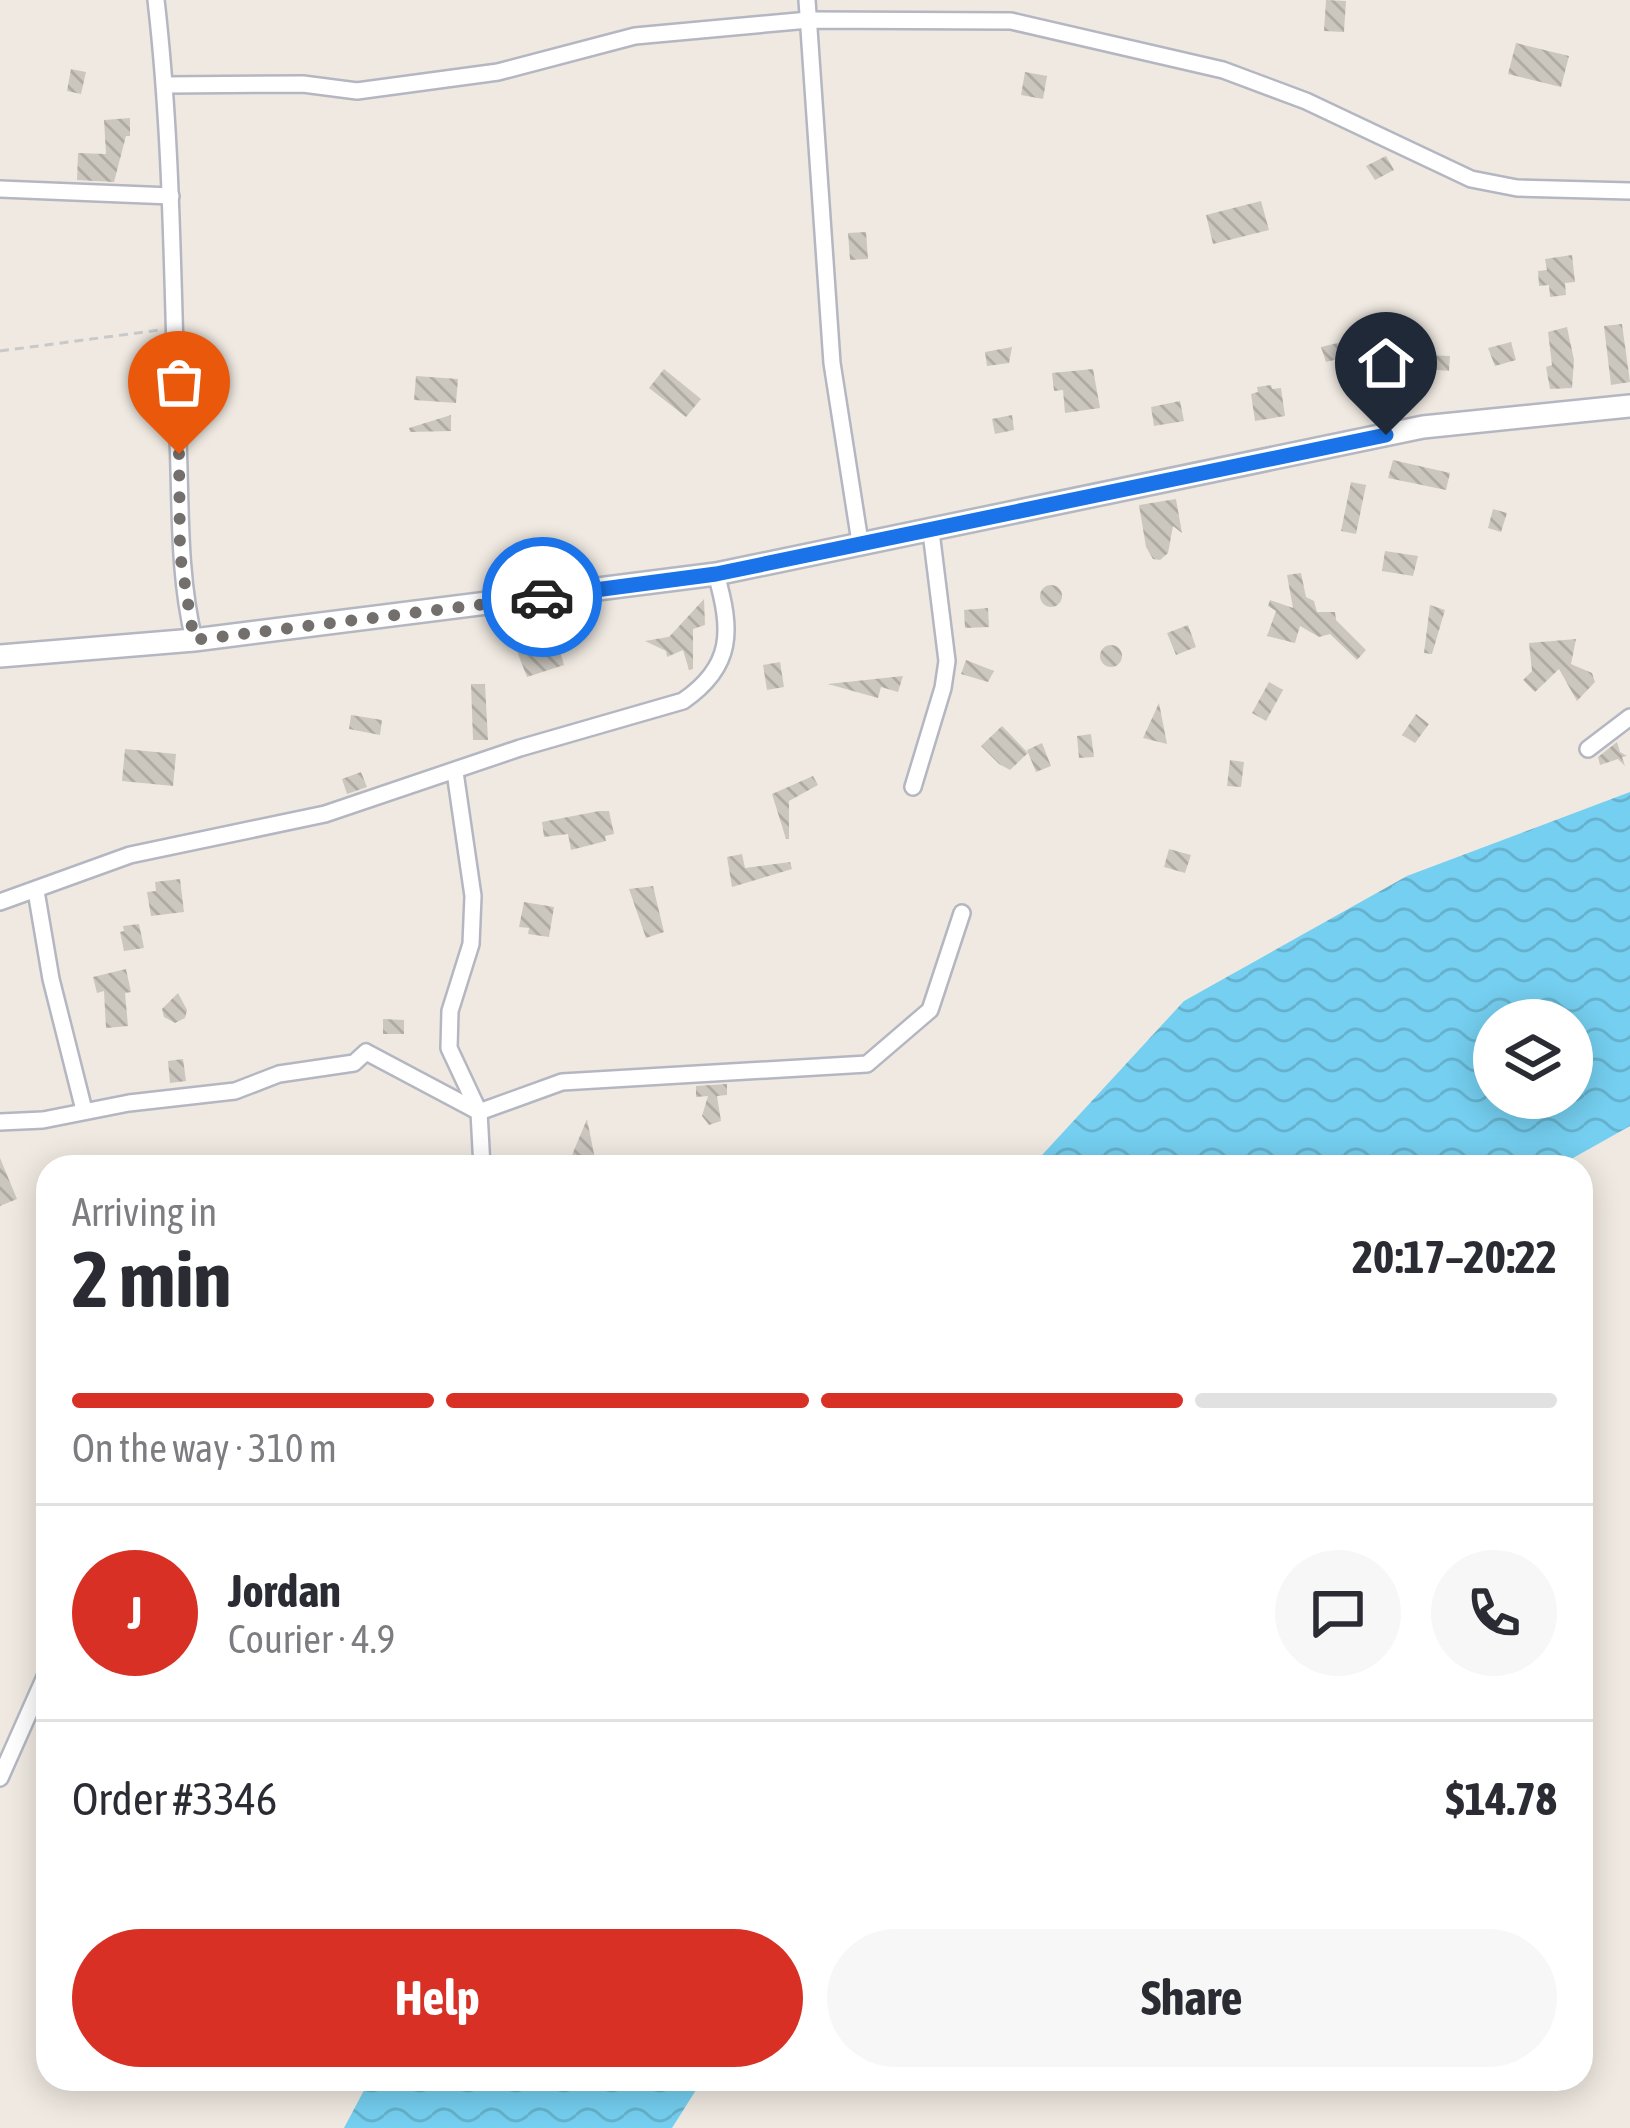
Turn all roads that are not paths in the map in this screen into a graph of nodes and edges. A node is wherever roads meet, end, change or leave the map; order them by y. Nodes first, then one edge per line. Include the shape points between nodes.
1 (156, 0) edge
2 (807, 0) edge
3 (809, 20) junction
4 (166, 85) junction
5 (0, 190) edge
6 (1630, 191) edge
7 (172, 196) junction
8 (1630, 406) edge
9 (931, 532) junction
10 (860, 542) junction
11 (716, 574) junction
12 (194, 640) junction
13 (0, 656) edge
14 (1630, 717) edge
15 (1588, 749) dead end
16 (455, 772) junction
17 (913, 787) dead end
18 (36, 891) junction
19 (0, 902) edge
20 (962, 913) dead end
21 (84, 1110) junction
22 (479, 1112) junction
23 (0, 1122) edge
24 (481, 1155) edge
25 (36, 1697) edge
26 (0, 1778) edge

1 - 4 street
2 - 3 street
3 - 4 street via 634,36 498,72 357,91
3 - 6 street via 1011,21 1223,70 1471,179
3 - 10 street via 832,363
4 - 7 street
5 - 7 street
7 - 12 street via 180,554
8 - 9 main road via 1423,427
9 - 10 main road
9 - 17 street via 946,662
10 - 11 main road
11 - 12 main road
11 - 16 street via 725,648 697,692
12 - 13 main road
14 - 15 street
16 - 18 street via 326,814 130,856
16 - 22 street via 473,896 449,1048
18 - 19 street
18 - 21 street
20 - 22 street via 930,1010 867,1064 562,1082
21 - 22 street via 235,1091 279,1074 354,1063 366,1052
21 - 23 street
22 - 24 street
25 - 26 street

